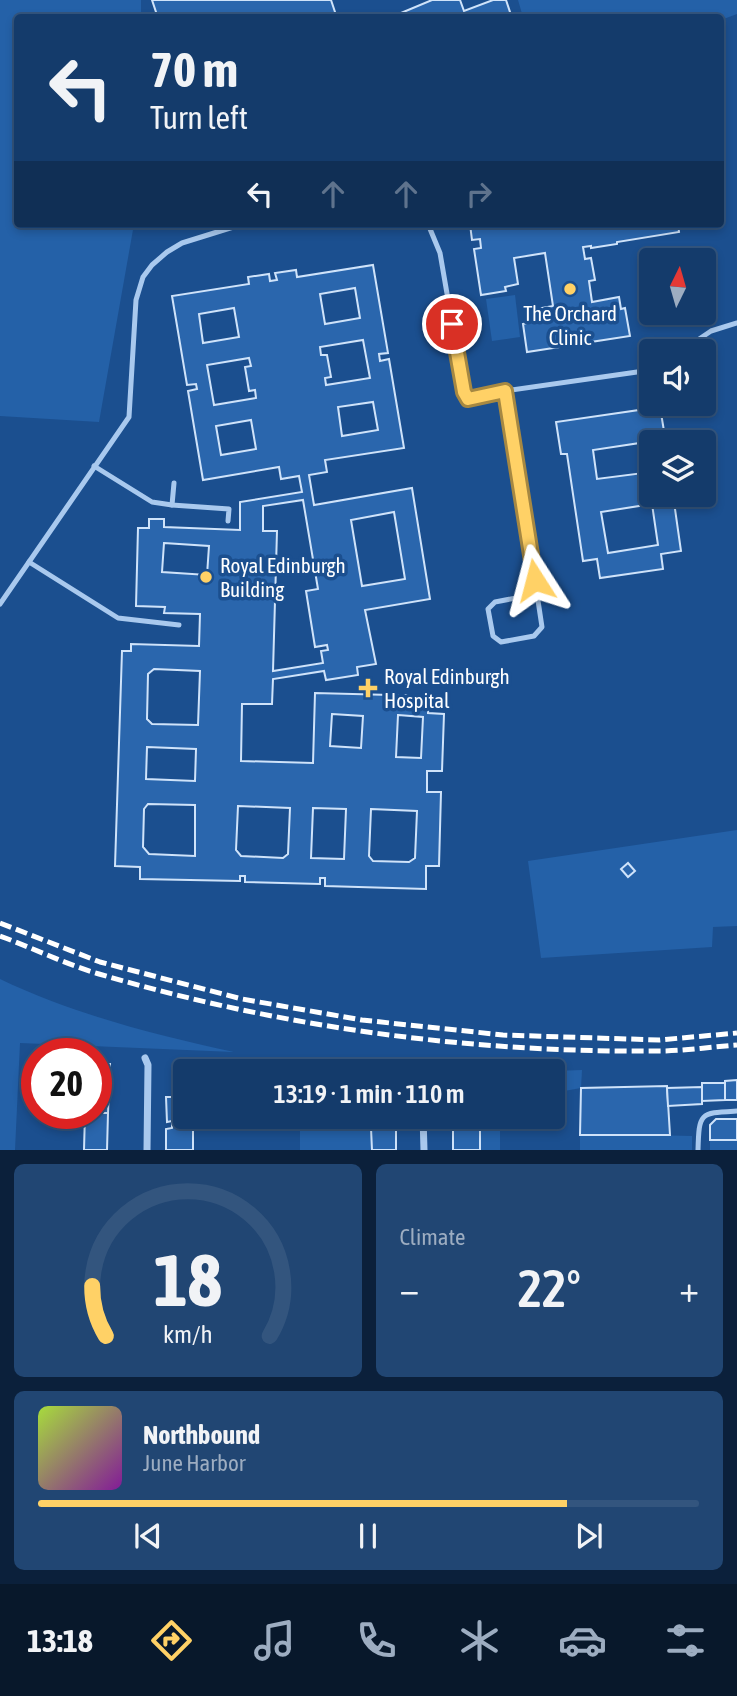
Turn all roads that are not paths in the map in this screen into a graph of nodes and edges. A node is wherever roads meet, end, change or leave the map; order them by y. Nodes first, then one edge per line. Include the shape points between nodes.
1 (230, 228) edge
2 (430, 228) edge
3 (737, 323) edge
4 (699, 339) edge
5 (639, 372) edge
6 (505, 391) junction
7 (94, 466) junction
8 (174, 483) dead end
9 (172, 505) junction
10 (228, 521) dead end
11 (29, 562) junction
12 (537, 594) junction
13 (0, 604) edge
14 (179, 625) dead end
15 (145, 1058) dead end
16 (737, 1111) edge
17 (423, 1129) edge
18 (147, 1150) edge
19 (424, 1150) edge
20 (698, 1150) edge

1 - 7 lane via 182,243 143,277 136,300 129,417
2 - 6 lane via 440,253 464,392 468,399
3 - 4 lane
5 - 6 lane
6 - 12 lane
7 - 9 lane via 152,502
7 - 11 lane
8 - 9 lane
9 - 10 lane via 229,509
11 - 13 lane
11 - 14 lane via 118,618
12 - 12 lane via 542,627 534,636 501,642 494,636 488,609 495,602
15 - 18 street
16 - 20 lane via 703,1117
17 - 19 street

